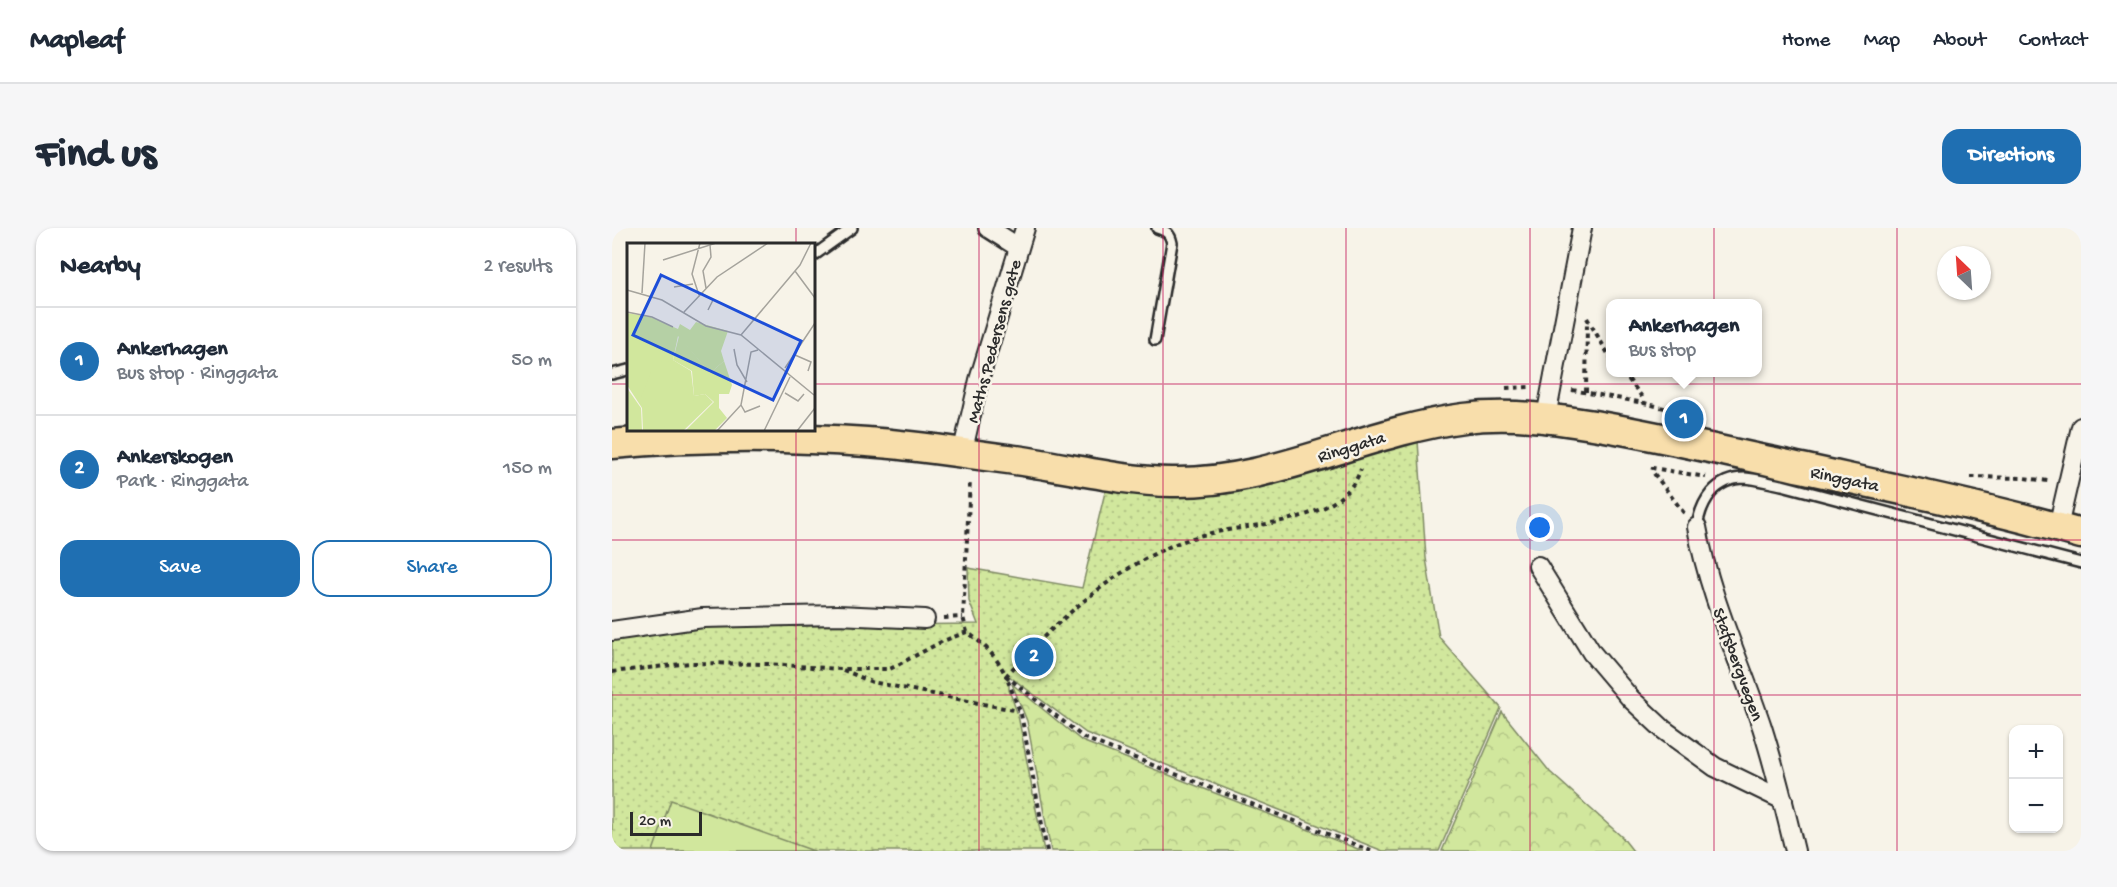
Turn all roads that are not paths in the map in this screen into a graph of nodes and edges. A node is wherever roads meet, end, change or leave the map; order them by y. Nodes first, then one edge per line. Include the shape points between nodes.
1 (852, 228) edge
2 (988, 228) edge
3 (1025, 228) edge
4 (1157, 228) edge
5 (1582, 228) edge
6 (1018, 247) junction
7 (814, 255) edge
8 (1155, 340) dead end
9 (627, 370) edge
10 (612, 374) edge
11 (1546, 417) junction
12 (2081, 428) edge
13 (612, 444) edge
14 (966, 464) junction
15 (1697, 527) joint
16 (2069, 530) edge
17 (2081, 563) edge
18 (1538, 566) dead end
19 (925, 620) dead end
20 (612, 631) edge
21 (1783, 800) junction
22 (1795, 851) edge

1 - 7 lane
2 - 6 street
3 - 6 street, Maths Pedersens gate
4 - 8 lane via 1171,236 1172,243
5 - 11 street
6 - 14 street, Maths Pedersens gate via 979,380
9 - 10 lane
11 - 14 main road, Ringgata via 1463,418 1268,470 1207,481 1169,482 1012,459
11 - 16 main road, Ringgata via 1677,440
12 - 16 street
13 - 14 main road, Ringgata via 719,437 871,442
15 - 17 lane via 1707,497 1723,483 1744,478
15 - 21 street, Stafsbergvegen via 1707,574 1762,728
18 - 21 street via 1592,653 1631,699 1664,730 1715,767
19 - 20 street via 838,615 703,618
21 - 22 street, Stafsbergvegen

